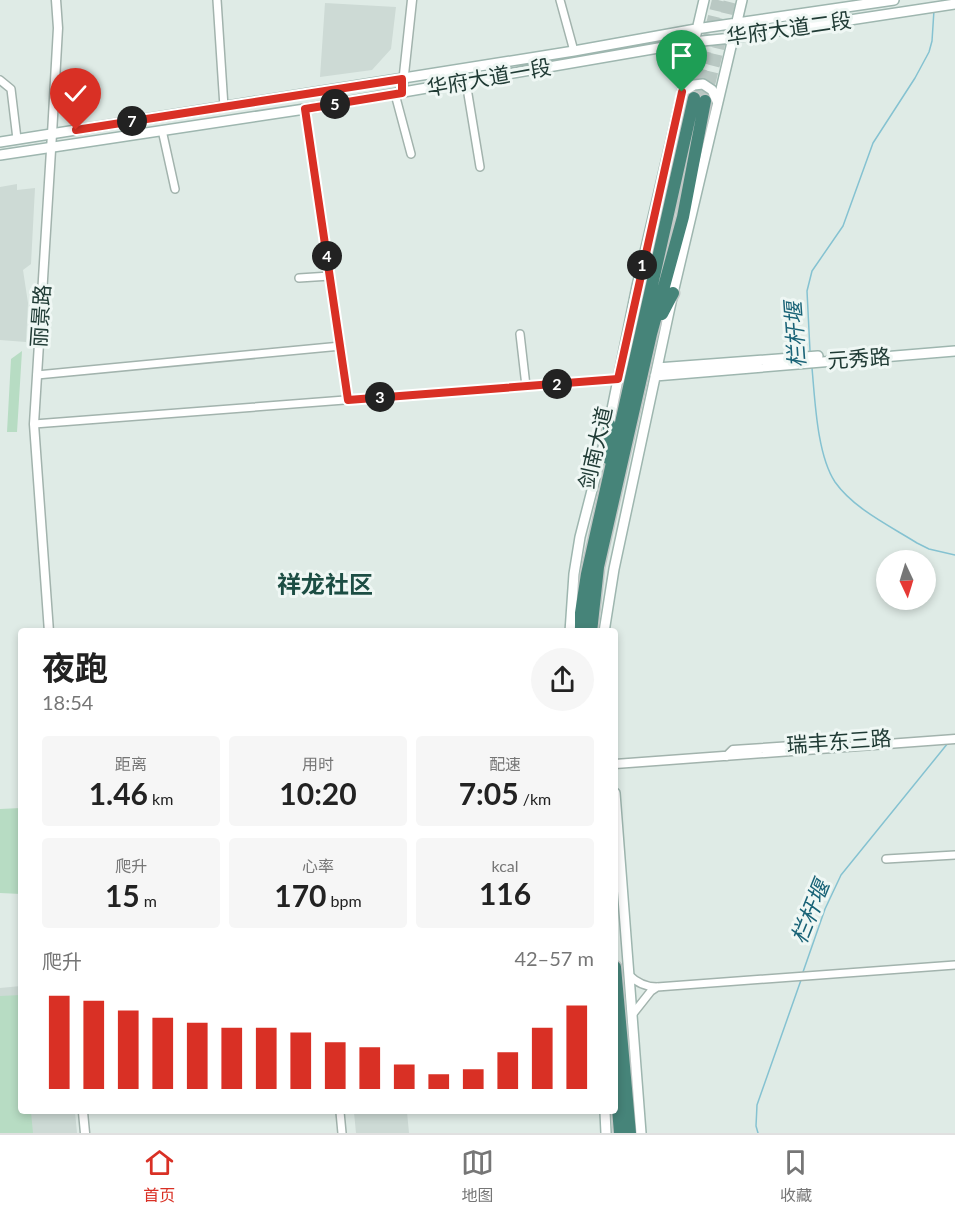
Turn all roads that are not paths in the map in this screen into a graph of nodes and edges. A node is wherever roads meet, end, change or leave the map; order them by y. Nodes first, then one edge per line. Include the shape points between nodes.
1 (56, 0) edge
2 (217, 0) edge
3 (412, 0) edge
4 (560, 0) edge
5 (704, 0) edge
6 (742, 0) edge
7 (894, 0) edge
8 (955, 4) edge
9 (735, 25) junction
10 (696, 29) junction
11 (732, 38) junction
12 (693, 42) junction
13 (574, 51) junction
14 (402, 79) junction
15 (0, 80) edge
16 (466, 82) junction
17 (682, 92) junction
18 (398, 94) junction
19 (706, 100) junction
20 (224, 106) junction
21 (305, 109) junction
22 (162, 130) junction
23 (52, 134) junction
24 (17, 139) junction
25 (0, 142) edge
26 (52, 147) junction
27 (411, 154) dead end
28 (0, 155) edge
29 (480, 167) dead end
30 (175, 189) dead end
31 (330, 276) junction
32 (299, 278) dead end
33 (674, 292) junction
34 (520, 334) dead end
35 (651, 334) junction
36 (955, 345) edge
37 (341, 346) junction
38 (955, 351) edge
39 (819, 359) junction
40 (656, 372) junction
41 (37, 375) junction
42 (618, 379) junction
43 (526, 386) junction
44 (348, 400) junction
45 (34, 424) junction
46 (609, 424) junction
47 (609, 480) junction
48 (49, 628) edge
49 (570, 628) edge
50 (581, 628) edge
51 (591, 628) edge
52 (605, 628) edge
53 (948, 736) edge
54 (955, 740) edge
55 (618, 764) edge
56 (618, 835) edge
57 (955, 855) edge
58 (886, 859) dead end
59 (955, 965) edge
60 (628, 975) junction
61 (657, 987) junction
62 (618, 1000) edge
63 (632, 1015) junction
64 (618, 1109) edge
65 (83, 1114) edge
66 (340, 1114) edge
67 (605, 1114) edge
68 (85, 1133) edge
69 (342, 1133) edge
70 (606, 1133) edge
71 (620, 1133) edge
72 (630, 1133) edge
73 (641, 1133) edge

1 - 23 street, 丽景路
2 - 20 street
3 - 14 street
4 - 13 street
5 - 10 main road
6 - 9 main road
7 - 9 main road
8 - 11 main road, 华府大道二段
9 - 10 main road
9 - 11 main road
10 - 12 main road
10 - 13 main road
11 - 12 main road, 华府大道二段
11 - 19 main road
12 - 16 main road, 华府大道一段
12 - 17 main road
13 - 14 main road
14 - 18 street
14 - 20 main road
15 - 24 street via 11,89
16 - 18 main road, 华府大道一段
16 - 29 street
17 - 19 main road via 703,84 712,90
17 - 42 main road
18 - 21 main road, 华府大道一段
18 - 27 street
19 - 33 main road
19 - 35 highway, 剑南大道 via 683,217
19 - 47 highway, 剑南大道
20 - 23 main road
21 - 22 main road, 华府大道一段
21 - 31 street
22 - 26 main road, 华府大道一段
22 - 30 street
23 - 24 main road
23 - 26 street, 丽景路
24 - 25 main road
26 - 28 main road, 华府大道一段
26 - 41 street, 丽景路
31 - 32 street
31 - 37 street
33 - 35 highway
33 - 40 main road
34 - 43 street
35 - 51 highway, 剑南大道 via 598,567
36 - 39 main road, 元秀路
37 - 41 street
37 - 44 street
38 - 39 main road, 元秀路
39 - 40 main road, 元秀路
40 - 52 main road
41 - 45 street, 丽景路
42 - 43 street
42 - 46 main road
43 - 44 street
44 - 45 street
45 - 48 street, 丽景路
46 - 47 highway
46 - 49 main road via 580,537
47 - 50 highway, 剑南大道 via 587,574
53 - 54 street
53 - 55 street
56 - 60 main road
57 - 58 street
59 - 61 street
60 - 61 street
60 - 63 main road
61 - 63 street
62 - 72 highway
63 - 73 main road
64 - 71 highway
65 - 68 street
66 - 69 street
67 - 70 main road

